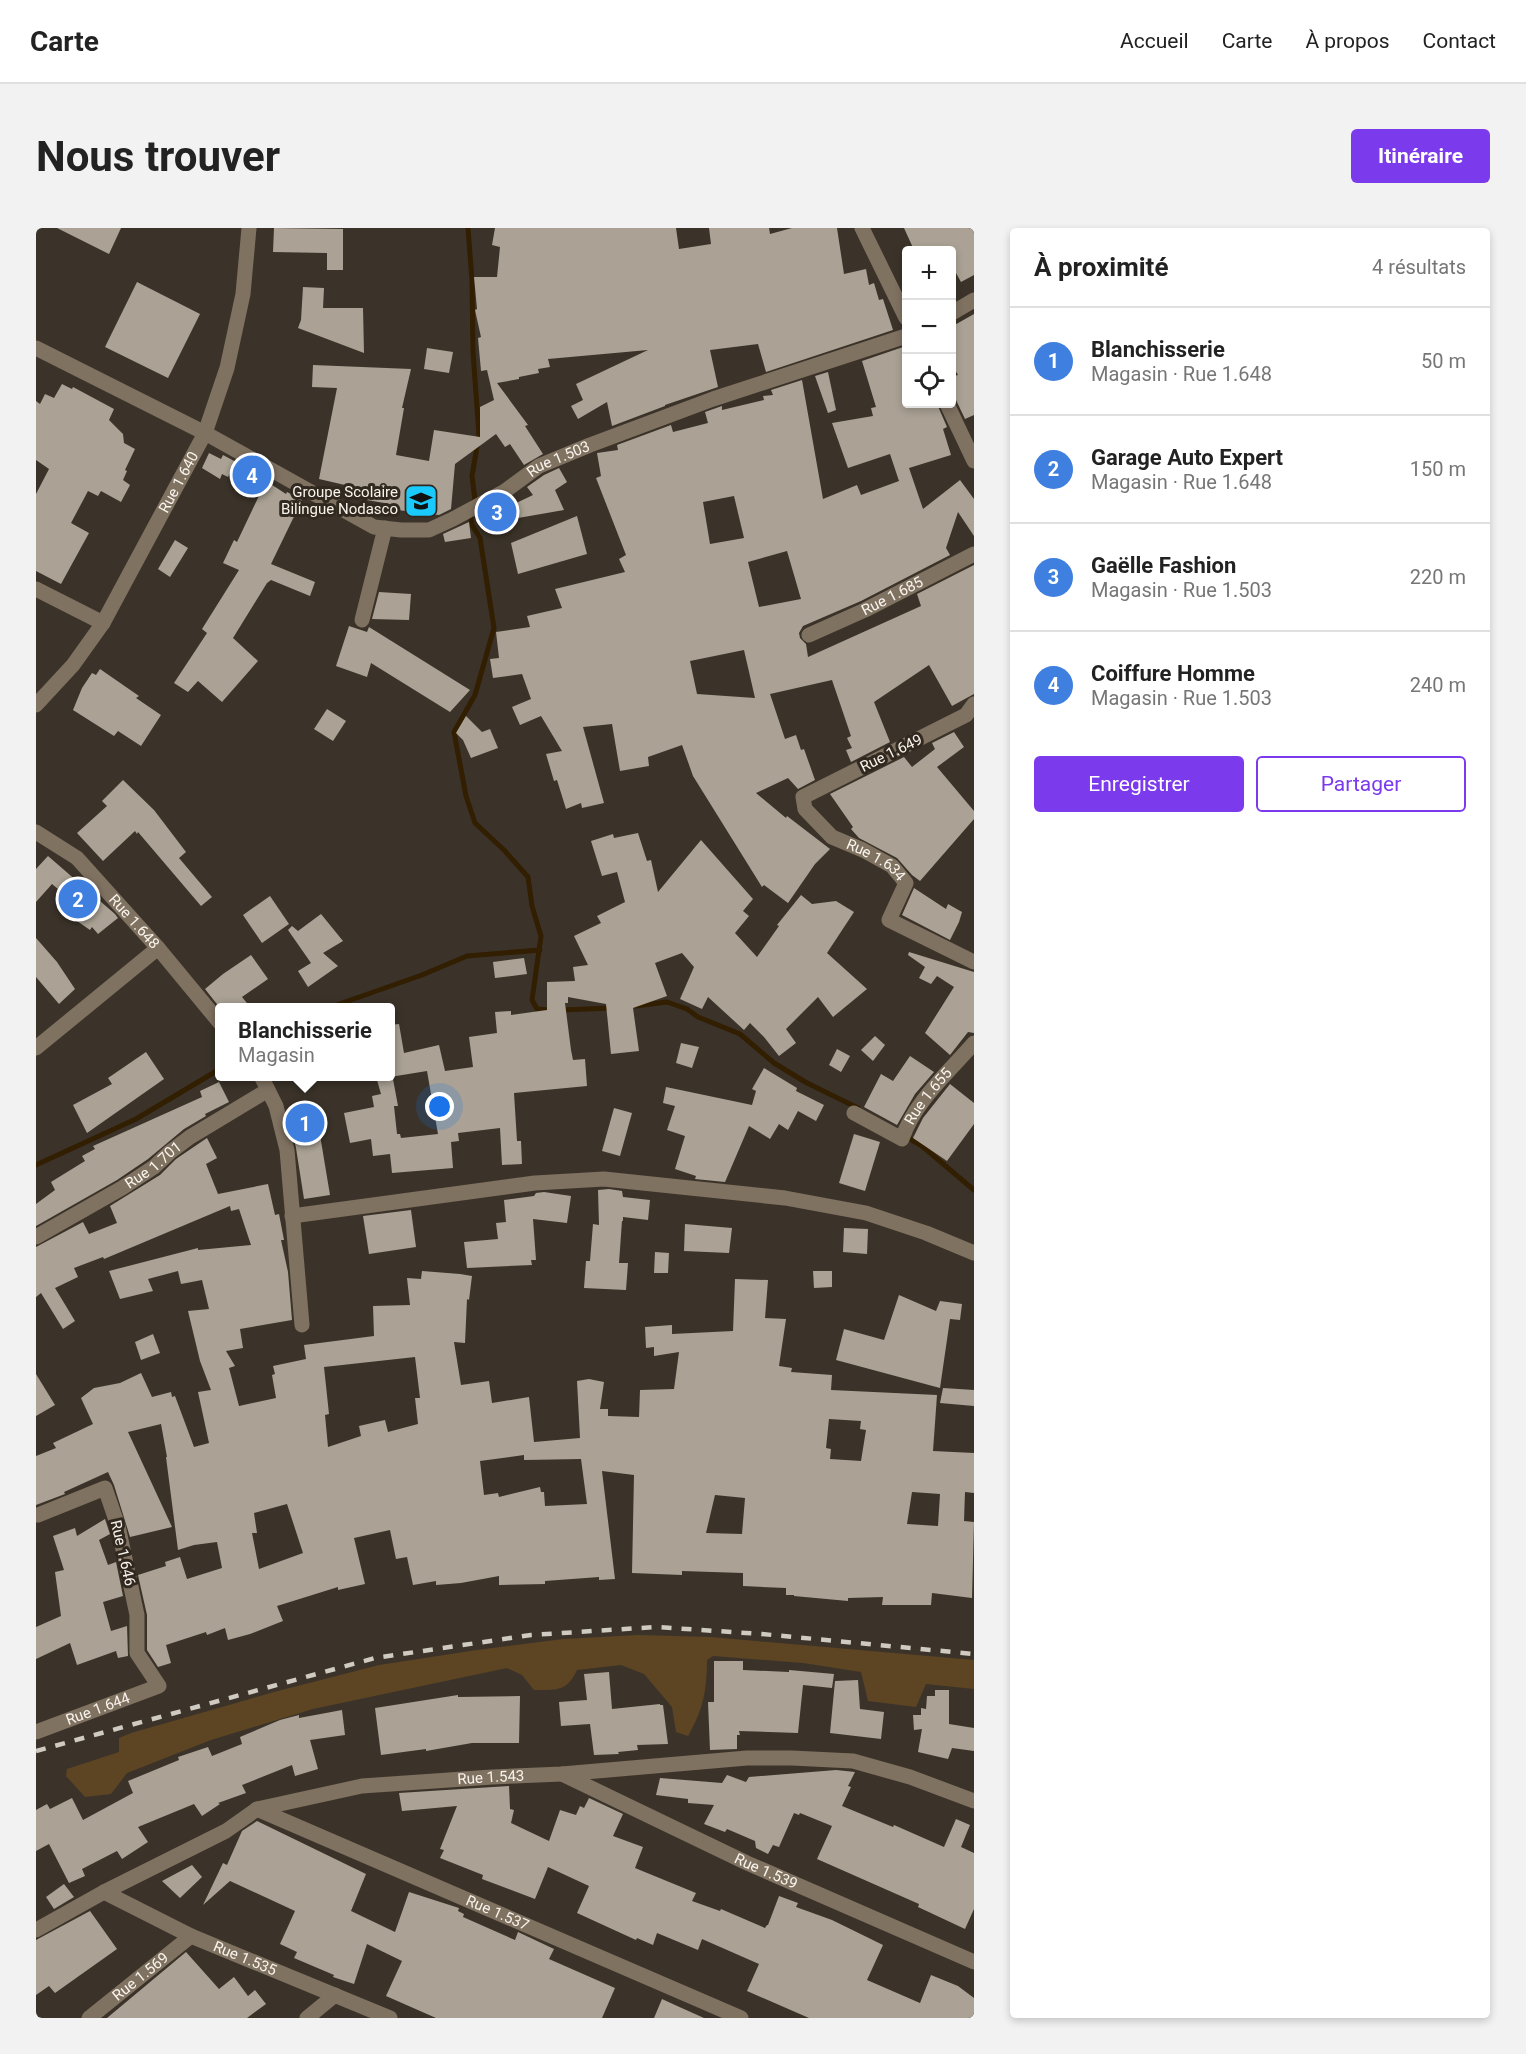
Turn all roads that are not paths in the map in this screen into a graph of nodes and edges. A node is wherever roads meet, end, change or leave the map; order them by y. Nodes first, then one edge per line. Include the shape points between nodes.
1 (249, 228) edge
2 (862, 228) edge
3 (974, 300) edge
4 (902, 310) edge
5 (956, 310) edge
6 (902, 337) edge
7 (36, 348) edge
8 (949, 408) edge
9 (205, 433) junction
10 (974, 461) edge
11 (385, 528) junction
12 (974, 554) edge
13 (36, 589) edge
14 (362, 620) dead end
15 (103, 623) junction
16 (809, 635) dead end
17 (36, 705) edge
18 (971, 714) edge
19 (803, 796) joint
20 (36, 832) edge
21 (158, 948) junction
22 (974, 962) edge
23 (215, 1018) edge
24 (974, 1043) edge
25 (36, 1048) edge
26 (265, 1083) edge
27 (854, 1113) dead end
28 (292, 1215) junction
29 (36, 1237) edge
30 (974, 1253) edge
31 (302, 1325) dead end
32 (38, 1515) dead end
33 (159, 1686) joint
34 (36, 1732) edge
35 (562, 1774) junction
36 (974, 1801) edge
37 (257, 1809) junction
38 (104, 1892) junction
39 (36, 1930) edge
40 (191, 1936) junction
41 (974, 1962) edge
42 (335, 1995) junction
43 (89, 2018) edge
44 (307, 2018) edge
45 (390, 2018) edge
46 (741, 2018) edge

1 - 9 street, Rue 1.640 via 241,304 227,368
2 - 4 street
3 - 5 street
6 - 11 street, Rue 1.503 via 713,399 590,445 539,466 505,491 429,530
7 - 9 street, Rue 1.503
8 - 10 street
9 - 11 street, Rue 1.503 via 374,527
9 - 15 street, Rue 1.640
11 - 14 street
12 - 16 street, Rue 1.685
13 - 15 street
15 - 17 street, Rue 1.640 via 73,665
18 - 19 street, Rue 1.649
19 - 22 street, Rue 1.634 via 805,809 832,837 892,866 906,883 889,920
20 - 21 street, Rue 1.648 via 77,858
21 - 23 street, Rue 1.648
21 - 25 street
24 - 27 street, Rue 1.655 via 924,1100 902,1139
26 - 28 street via 276,1106 287,1150
26 - 29 street, Rue 1.701 via 154,1167
28 - 30 street via 535,1183 604,1179 785,1198 866,1213
28 - 31 street
32 - 33 street, Rue 1.646 via 105,1488 137,1615 137,1653
33 - 34 street, Rue 1.644
35 - 36 street, Rue 1.543 via 747,1758 852,1761
35 - 37 street, Rue 1.543 via 362,1786
35 - 41 street, Rue 1.539 via 747,1863
37 - 38 street, Rue 1.543 via 226,1831
37 - 46 street, Rue 1.537
38 - 39 street, Rue 1.543
38 - 40 street, Rue 1.535
40 - 42 street, Rue 1.535
40 - 43 street, Rue 1.569
42 - 44 street
42 - 45 street, Rue 1.535

